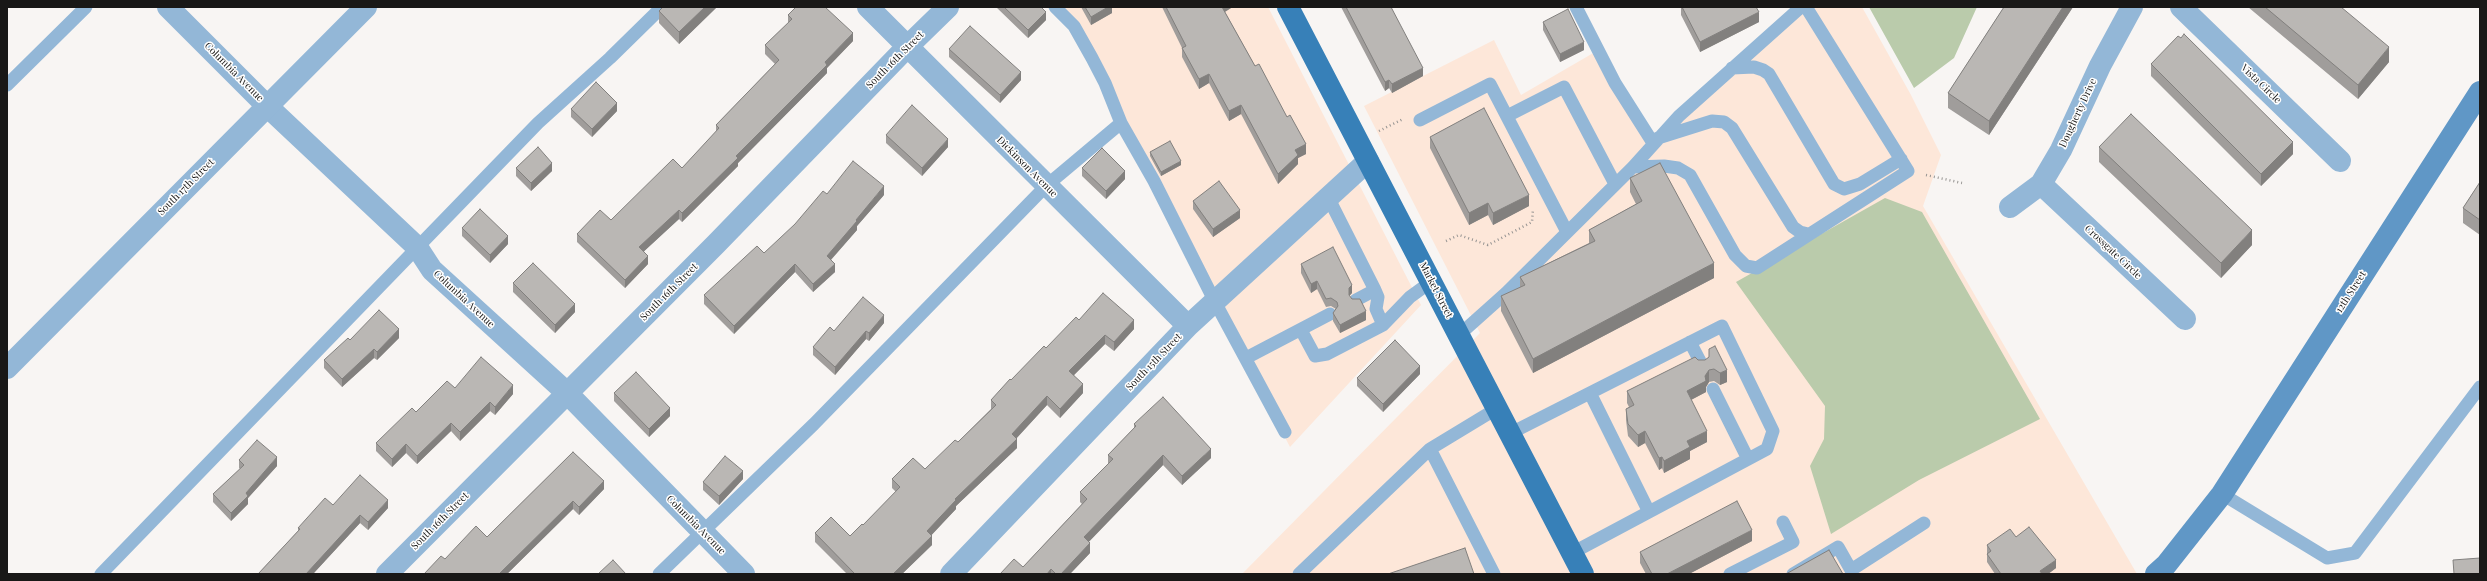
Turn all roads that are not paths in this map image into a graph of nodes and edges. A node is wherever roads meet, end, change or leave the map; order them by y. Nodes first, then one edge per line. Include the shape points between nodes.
1 (86, 7) edge
2 (168, 7) edge
3 (366, 7) edge
4 (662, 7) edge
5 (868, 7) edge
6 (948, 7) edge
7 (1055, 7) edge
8 (1288, 7) edge
9 (1576, 7) edge
10 (1801, 7) edge
11 (1806, 7) edge
12 (2132, 7) edge
13 (2181, 7) edge
14 (908, 46) junction
15 (1732, 68) junction
16 (7, 85) edge
17 (2480, 92) edge
18 (267, 106) junction
19 (1507, 116) junction
20 (1414, 118) road end
21 (1121, 123) junction
22 (1655, 140) junction
23 (1901, 159) junction
24 (1368, 161) junction
25 (2340, 161) dead end
26 (1633, 167) junction
27 (1615, 184) junction
28 (2041, 184) junction
29 (1046, 186) junction
30 (1328, 197) junction
31 (2010, 207) dead end
32 (1567, 232) junction
33 (1808, 234) junction
34 (417, 247) junction
35 (1432, 281) junction
36 (1375, 290) junction
37 (1356, 300) edge
38 (1215, 302) junction
39 (1330, 314) dead end
40 (2185, 319) dead end
41 (1383, 325) junction
42 (1188, 326) junction
43 (1302, 330) junction
44 (1459, 334) junction
45 (1690, 342) junction
46 (1246, 358) junction
47 (1702, 365) edge
48 (7, 368) edge
49 (2480, 387) edge
50 (1713, 389) dead end
51 (1590, 392) junction
52 (567, 393) junction
53 (1496, 409) junction
54 (1285, 432) dead end
55 (1509, 434) junction
56 (1430, 450) junction
57 (1748, 460) junction
58 (2222, 494) junction
59 (1649, 512) junction
60 (1782, 522) dead end
61 (1924, 523) dead end
62 (702, 532) junction
63 (1572, 553) junction
64 (1490, 570) edge
65 (2164, 571) edge
66 (101, 574) edge
67 (386, 574) edge
68 (659, 574) edge
69 (744, 574) edge
70 (951, 574) edge
71 (1299, 574) edge
72 (1583, 574) edge
73 (1730, 574) edge
74 (1793, 574) edge

1 - 16 lane
2 - 18 street, Columbia Avenue
3 - 18 street, South 17th Street
4 - 34 lane via 538,123
5 - 14 street, Dickinson Avenue
6 - 14 street, South 16th Street
7 - 21 lane via 1074,26 1105,83
8 - 24 main road, Market Street
9 - 22 lane via 1615,83
10 - 15 lane
11 - 23 lane
12 - 28 street, Dougherty Drive via 2100,66 2061,150
13 - 25 street, Vista Circle
14 - 29 street, Dickinson Avenue
14 - 52 street, South 16th Street
15 - 22 lane
15 - 23 lane via 1754,67 1768,74 1834,184 1844,189 1860,184
17 - 58 main road, 12th Street
18 - 34 street, Columbia Avenue
18 - 48 street, South 17th Street
19 - 20 lane via 1490,84
19 - 27 lane via 1564,87
19 - 32 lane
21 - 29 lane
21 - 38 lane via 1154,181
22 - 26 lane
22 - 33 lane via 1712,121 1724,122 1732,128 1793,227
23 - 33 lane via 1908,171
24 - 30 street, South 15th Street
24 - 35 main road, Market Street
26 - 27 lane
26 - 33 lane via 1664,166 1678,168 1690,175 1735,255 1746,266 1757,268
27 - 32 lane
28 - 31 street, Dougherty Drive
28 - 40 street, Crossgate Circle
29 - 42 street, Dickinson Avenue
29 - 62 lane via 814,424
30 - 36 lane
30 - 38 street, South 15th Street
32 - 44 lane via 1506,293
34 - 52 street, Columbia Avenue via 432,270
34 - 66 lane
35 - 41 lane via 1410,297
35 - 44 main road, Market Street
36 - 37 lane
36 - 41 lane via 1378,297 1376,309
38 - 42 street, South 15th Street
38 - 46 lane
39 - 43 lane
41 - 43 lane via 1321,356 1315,356
42 - 70 street, South 15th Street
43 - 46 lane
44 - 53 main road, Market Street
45 - 47 lane
45 - 51 lane
45 - 57 lane via 1722,326 1773,431 1767,449
46 - 54 lane
49 - 58 lane via 2355,552 2327,558
50 - 57 lane
51 - 55 lane
51 - 59 lane
52 - 62 street, Columbia Avenue
52 - 67 street, South 16th Street
53 - 55 main road, Market Street
53 - 56 lane
55 - 63 main road, Market Street
56 - 64 lane
56 - 71 lane
57 - 59 lane
58 - 65 main road, 12th Street
59 - 63 lane
60 - 73 lane via 1793,542
61 - 74 lane via 1851,570 1838,547
62 - 68 lane
62 - 69 street, Columbia Avenue
63 - 72 main road, Market Street

